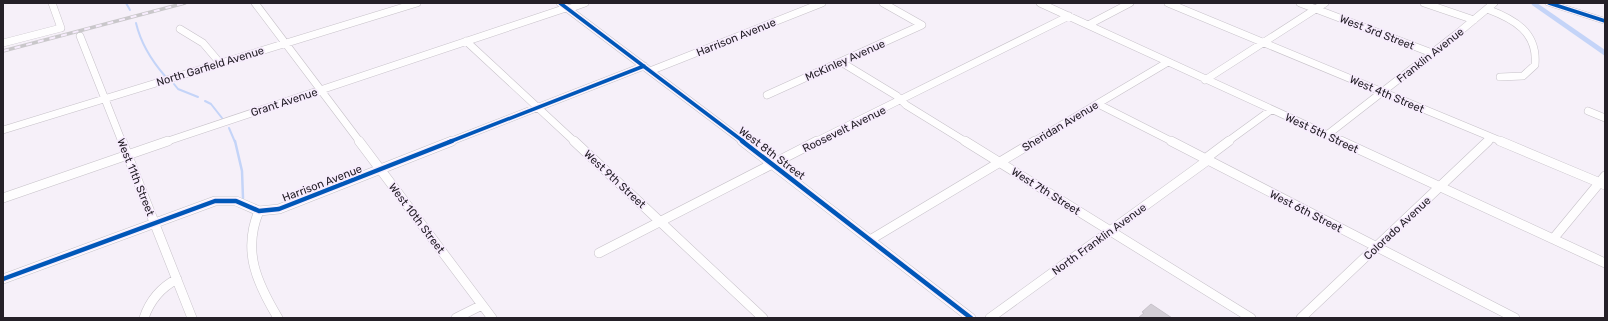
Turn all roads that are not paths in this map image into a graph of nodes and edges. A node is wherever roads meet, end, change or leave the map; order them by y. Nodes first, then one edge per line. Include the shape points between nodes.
1 (52, 3) edge
2 (255, 3) edge
3 (418, 3) edge
4 (585, 3) edge
5 (822, 3) edge
6 (883, 3) edge
7 (1040, 3) edge
8 (1130, 3) edge
9 (1168, 3) edge
10 (1300, 3) edge
11 (1325, 3) edge
12 (1424, 3) edge
13 (1494, 3) edge
14 (1549, 3) edge
15 (565, 6) edge
16 (1316, 9) junction
17 (1487, 9) junction
18 (1068, 16) junction
19 (1474, 20) junction
20 (1602, 20) edge
21 (1088, 25) junction
22 (180, 30) dead end
23 (80, 36) dead end
24 (466, 41) junction
25 (1263, 42) junction
26 (3, 43) edge
27 (285, 43) junction
28 (1432, 52) junction
29 (841, 62) junction
30 (1168, 62) junction
31 (220, 63) junction
32 (647, 69) junction
33 (1500, 77) dead end
34 (1205, 80) junction
35 (321, 90) junction
36 (1382, 92) junction
37 (767, 95) dead end
38 (105, 99) junction
39 (901, 100) junction
40 (1098, 104) junction
41 (539, 108) junction
42 (1271, 110) junction
43 (1588, 111) dead end
44 (1605, 118) edge
45 (3, 130) edge
46 (1326, 135) junction
47 (1492, 138) junction
48 (127, 155) junction
49 (1207, 160) junction
50 (1000, 162) junction
51 (772, 164) junction
52 (380, 170) junction
53 (1603, 181) edge
54 (1440, 188) junction
55 (3, 198) edge
56 (259, 211) junction
57 (660, 221) junction
58 (154, 223) junction
59 (1110, 231) junction
60 (1553, 239) junction
61 (870, 240) junction
62 (1377, 246) junction
63 (599, 253) dead end
64 (1605, 263) edge
65 (3, 279) edge
66 (177, 279) junction
67 (482, 305) junction
68 (144, 318) edge
69 (192, 318) edge
70 (278, 318) edge
71 (456, 318) edge
72 (492, 318) edge
73 (763, 318) edge
74 (971, 318) edge
75 (990, 318) edge
76 (1251, 318) edge
77 (1301, 318) edge
78 (1515, 318) edge

1 - 26 street via 61,28
2 - 27 street, West 10th Street
3 - 27 street, North Garfield Avenue
4 - 15 street, Grant Avenue
5 - 32 street, Harrison Avenue
6 - 29 street, McKinley Avenue via 922,25
7 - 18 street, West 5th Street
8 - 21 street
9 - 25 street, West 4th Street
10 - 16 street, West 3rd Street
11 - 16 street
12 - 19 street
13 - 17 street, Franklin Avenue
14 - 20 main road
15 - 24 street, Grant Avenue
15 - 32 street, West 8th Street
16 - 25 street
16 - 28 street, West 3rd Street
17 - 19 street, Franklin Avenue
17 - 33 street via 1516,22 1535,47 1535,65 1523,76
18 - 21 street, West 5th Street
18 - 39 street, Roosevelt Avenue
19 - 28 street, Franklin Avenue
21 - 30 street, West 5th Street
22 - 31 street via 207,46
23 - 38 street, West 11th Street
24 - 35 street, Grant Avenue
24 - 41 street, West 9th Street
25 - 34 street
25 - 36 street, West 4th Street
27 - 31 street, North Garfield Avenue
27 - 35 street, West 10th Street
28 - 36 street, Franklin Avenue
29 - 37 street, McKinley Avenue
29 - 39 street, West 7th Street
30 - 34 street, West 5th Street
30 - 40 street, Sheridan Avenue
31 - 38 street, North Garfield Avenue
32 - 41 street, Harrison Avenue
32 - 51 street, West 8th Street
34 - 42 street, West 5th Street
35 - 48 street, Grant Avenue
35 - 52 street, West 10th Street
36 - 46 street, Franklin Avenue
36 - 47 street, West 4th Street
38 - 45 street, North Garfield Avenue
38 - 48 street, West 11th Street
39 - 50 street, West 7th Street
39 - 51 street, Roosevelt Avenue
40 - 49 street, West 6th Street
40 - 50 street, Sheridan Avenue
41 - 52 street, Harrison Avenue
41 - 57 street, West 9th Street
42 - 46 street, West 5th Street
42 - 49 street, North Franklin Avenue
43 - 44 street
46 - 54 street, West 5th Street
47 - 53 street, West 4th Street
47 - 54 street, Colorado Avenue
48 - 55 street, Grant Avenue
48 - 58 street, West 11th Street
49 - 59 street, North Franklin Avenue
49 - 62 street, West 6th Street
50 - 59 street, West 7th Street
50 - 61 street, Sheridan Avenue
51 - 57 street, Roosevelt Avenue
51 - 61 street, West 8th Street
52 - 56 street, Harrison Avenue via 279,209
52 - 67 street, West 10th Street
53 - 60 street
54 - 60 street, West 5th Street
54 - 62 street, Colorado Avenue
56 - 58 street via 240,202 220,200
56 - 70 street via 251,230 252,251 259,284
57 - 63 street, Roosevelt Avenue
57 - 73 street, West 9th Street
58 - 65 street
58 - 66 street, West 11th Street
59 - 75 street, North Franklin Avenue
59 - 76 street, West 7th Street
60 - 64 street, West 5th Street
61 - 74 street, West 8th Street
62 - 77 street, Colorado Avenue
62 - 78 street, West 6th Street
66 - 68 street via 165,285 148,306
66 - 69 street, West 11th Street
67 - 71 street
67 - 72 street, West 10th Street

